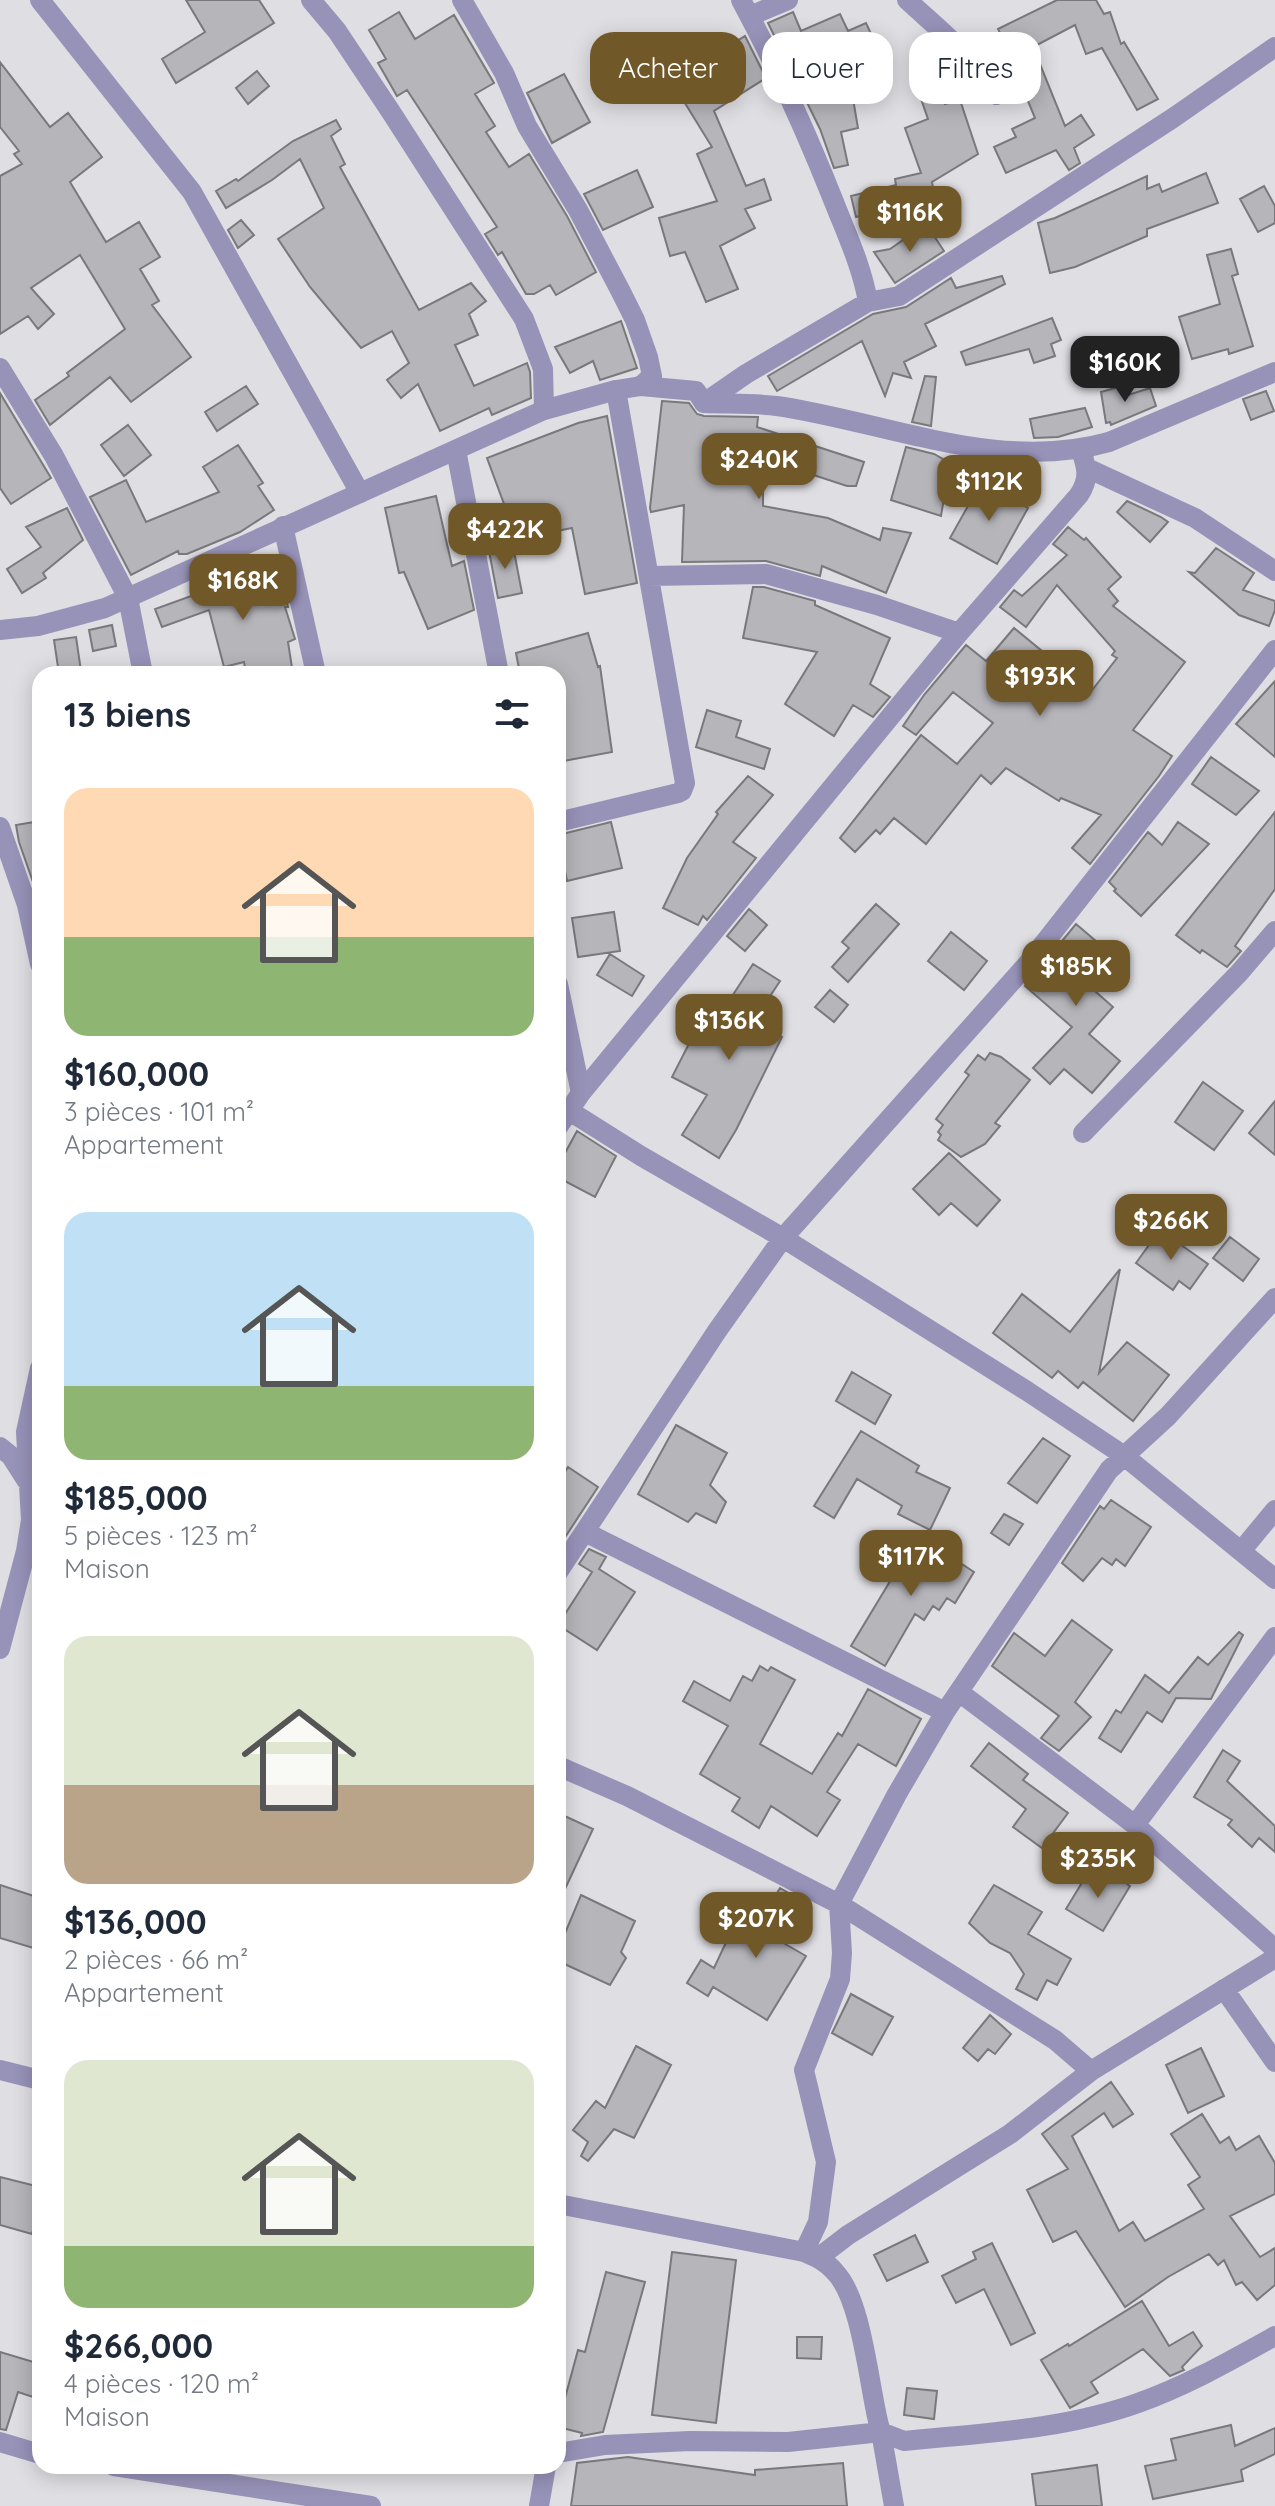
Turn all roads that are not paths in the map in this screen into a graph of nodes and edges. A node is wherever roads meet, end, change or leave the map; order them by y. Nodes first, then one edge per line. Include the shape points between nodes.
1 (40, 0) edge
2 (311, 0) edge
3 (462, 0) edge
4 (788, 0) edge
5 (907, 0) edge
6 (746, 8) edge
7 (943, 32) edge
8 (1275, 47) edge
9 (868, 302) junction
10 (0, 368) edge
11 (1275, 372) edge
12 (641, 386) junction
13 (616, 390) junction
14 (704, 403) junction
15 (544, 410) junction
16 (456, 450) junction
17 (1084, 459) junction
18 (360, 493) junction
19 (283, 526) junction
20 (1275, 571) edge
21 (650, 576) junction
22 (128, 598) junction
23 (0, 630) edge
24 (959, 633) junction
25 (1275, 650) edge
26 (141, 666) edge
27 (314, 666) edge
28 (497, 666) edge
29 (566, 820) edge
30 (0, 827) edge
31 (32, 928) edge
32 (1275, 931) edge
33 (566, 1022) edge
34 (581, 1093) junction
35 (566, 1115) edge
36 (566, 1120) edge
37 (1083, 1133) dead end
38 (783, 1238) junction
39 (1275, 1298) edge
40 (32, 1405) edge
41 (0, 1447) edge
42 (1123, 1455) junction
43 (32, 1474) edge
44 (32, 1485) edge
45 (32, 1509) edge
46 (1275, 1510) edge
47 (585, 1532) junction
48 (1242, 1550) junction
49 (566, 1560) edge
50 (1275, 1579) edge
51 (1275, 1637) edge
52 (0, 1649) edge
53 (959, 1692) junction
54 (945, 1712) junction
55 (566, 1769) edge
56 (1135, 1825) junction
57 (839, 1904) junction
58 (1275, 1949) edge
59 (1275, 1958) edge
60 (1224, 1989) junction
61 (1275, 2062) edge
62 (0, 2070) edge
63 (1091, 2071) junction
64 (32, 2078) edge
65 (566, 2206) edge
66 (811, 2255) junction
67 (1275, 2336) edge
68 (881, 2432) junction
69 (0, 2442) edge
70 (32, 2452) edge
71 (566, 2452) edge
72 (165, 2474) edge
73 (545, 2474) edge
74 (371, 2506) edge
75 (539, 2506) edge
76 (894, 2506) edge

1 - 18 street via 192,192
2 - 15 street via 337,31 524,319 543,369
3 - 12 street via 635,320 652,376
4 - 6 street
5 - 7 street
6 - 9 street via 824,176
8 - 9 street via 899,296
9 - 14 street
10 - 22 street via 54,456
11 - 17 street
12 - 13 street
12 - 14 street via 696,391
13 - 15 street
13 - 21 street
14 - 17 street via 776,406 973,447
15 - 16 street
16 - 18 street
16 - 28 street
17 - 20 street via 1195,518
17 - 24 street via 1087,482 1079,495
18 - 19 street
19 - 22 street
19 - 27 street
21 - 24 street via 766,574
21 - 29 street via 684,787 678,793
22 - 23 street via 70,618
22 - 26 street
24 - 34 street
25 - 38 street via 1030,961
30 - 31 street
32 - 37 street
33 - 34 street
34 - 35 street
36 - 38 street via 641,1156
38 - 42 street
38 - 47 street
39 - 42 street via 1168,1416
40 - 43 street via 26,1432
41 - 44 street
42 - 48 street
42 - 53 street
45 - 52 street
46 - 48 street
47 - 49 street
47 - 54 street
48 - 50 street
51 - 56 street
53 - 54 street
53 - 56 street
54 - 57 street
55 - 57 street
56 - 58 street
57 - 63 street via 1055,2040
57 - 66 street via 840,1979 804,2070 826,2162
59 - 60 street
60 - 61 street
60 - 63 street
62 - 64 street
63 - 66 street via 1010,2134
65 - 66 street
66 - 68 street via 837,2273 850,2298
67 - 68 street via 1174,2390 1080,2419 904,2441
68 - 71 street via 788,2442 605,2445
68 - 76 street
69 - 70 street
72 - 74 street
73 - 75 street

